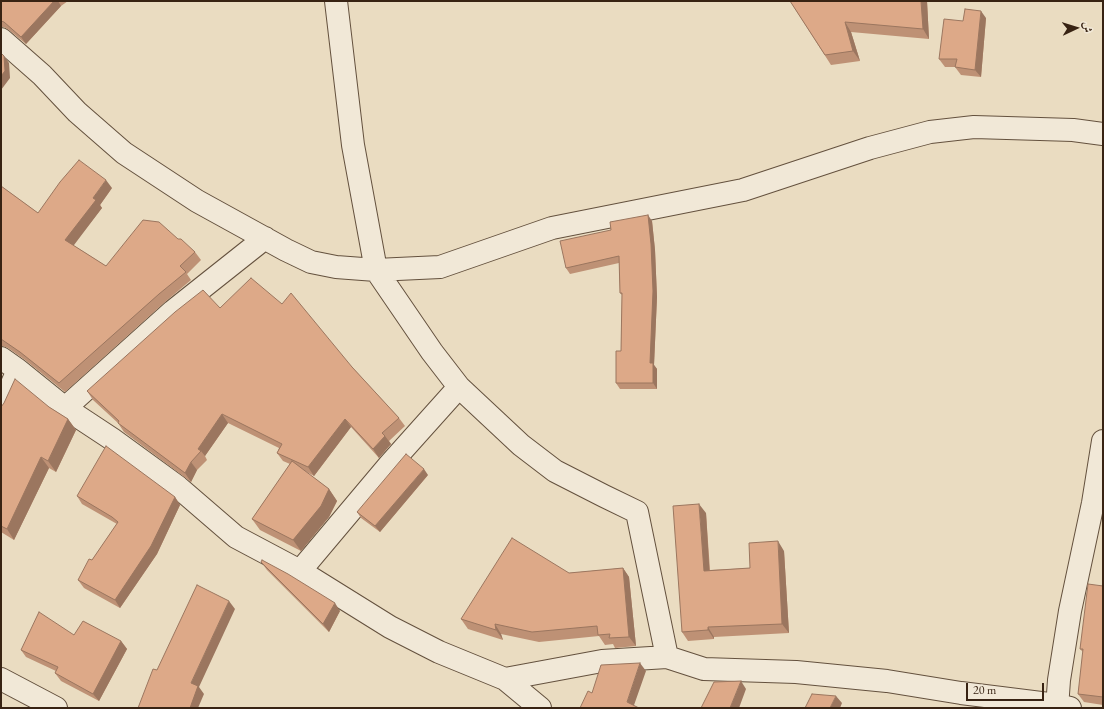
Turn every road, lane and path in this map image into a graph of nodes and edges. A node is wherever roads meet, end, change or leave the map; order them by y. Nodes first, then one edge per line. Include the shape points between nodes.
1 (336, 1) edge
2 (1, 39) edge
3 (1103, 134) edge
4 (265, 238) junction
5 (376, 270) junction
6 (9, 364) edge
7 (460, 387) junction
8 (65, 408) junction
9 (1, 409) edge
10 (1103, 441) edge
11 (1098, 503) edge
12 (300, 571) junction
13 (667, 656) junction
14 (1, 679) edge
15 (505, 679) junction
16 (1061, 707) edge
17 (56, 708) edge
18 (540, 708) edge

1 - 5 street via 353,145
2 - 4 street via 124,153 197,201
3 - 5 street via 1073,130 974,127 930,132 870,148 743,190 552,228 440,267
4 - 5 street via 311,262 336,268
4 - 8 street via 173,311
5 - 7 street via 432,352
6 - 8 street
6 - 9 street
7 - 12 street via 390,464
7 - 13 street via 521,445 555,471 637,512
8 - 12 street via 178,487 236,537
10 - 11 street
11 - 16 street via 1070,611 1060,668
12 - 15 street via 397,630 439,652
13 - 15 street via 602,662
13 - 16 street via 704,670 796,672 880,680
14 - 17 street
15 - 18 street

